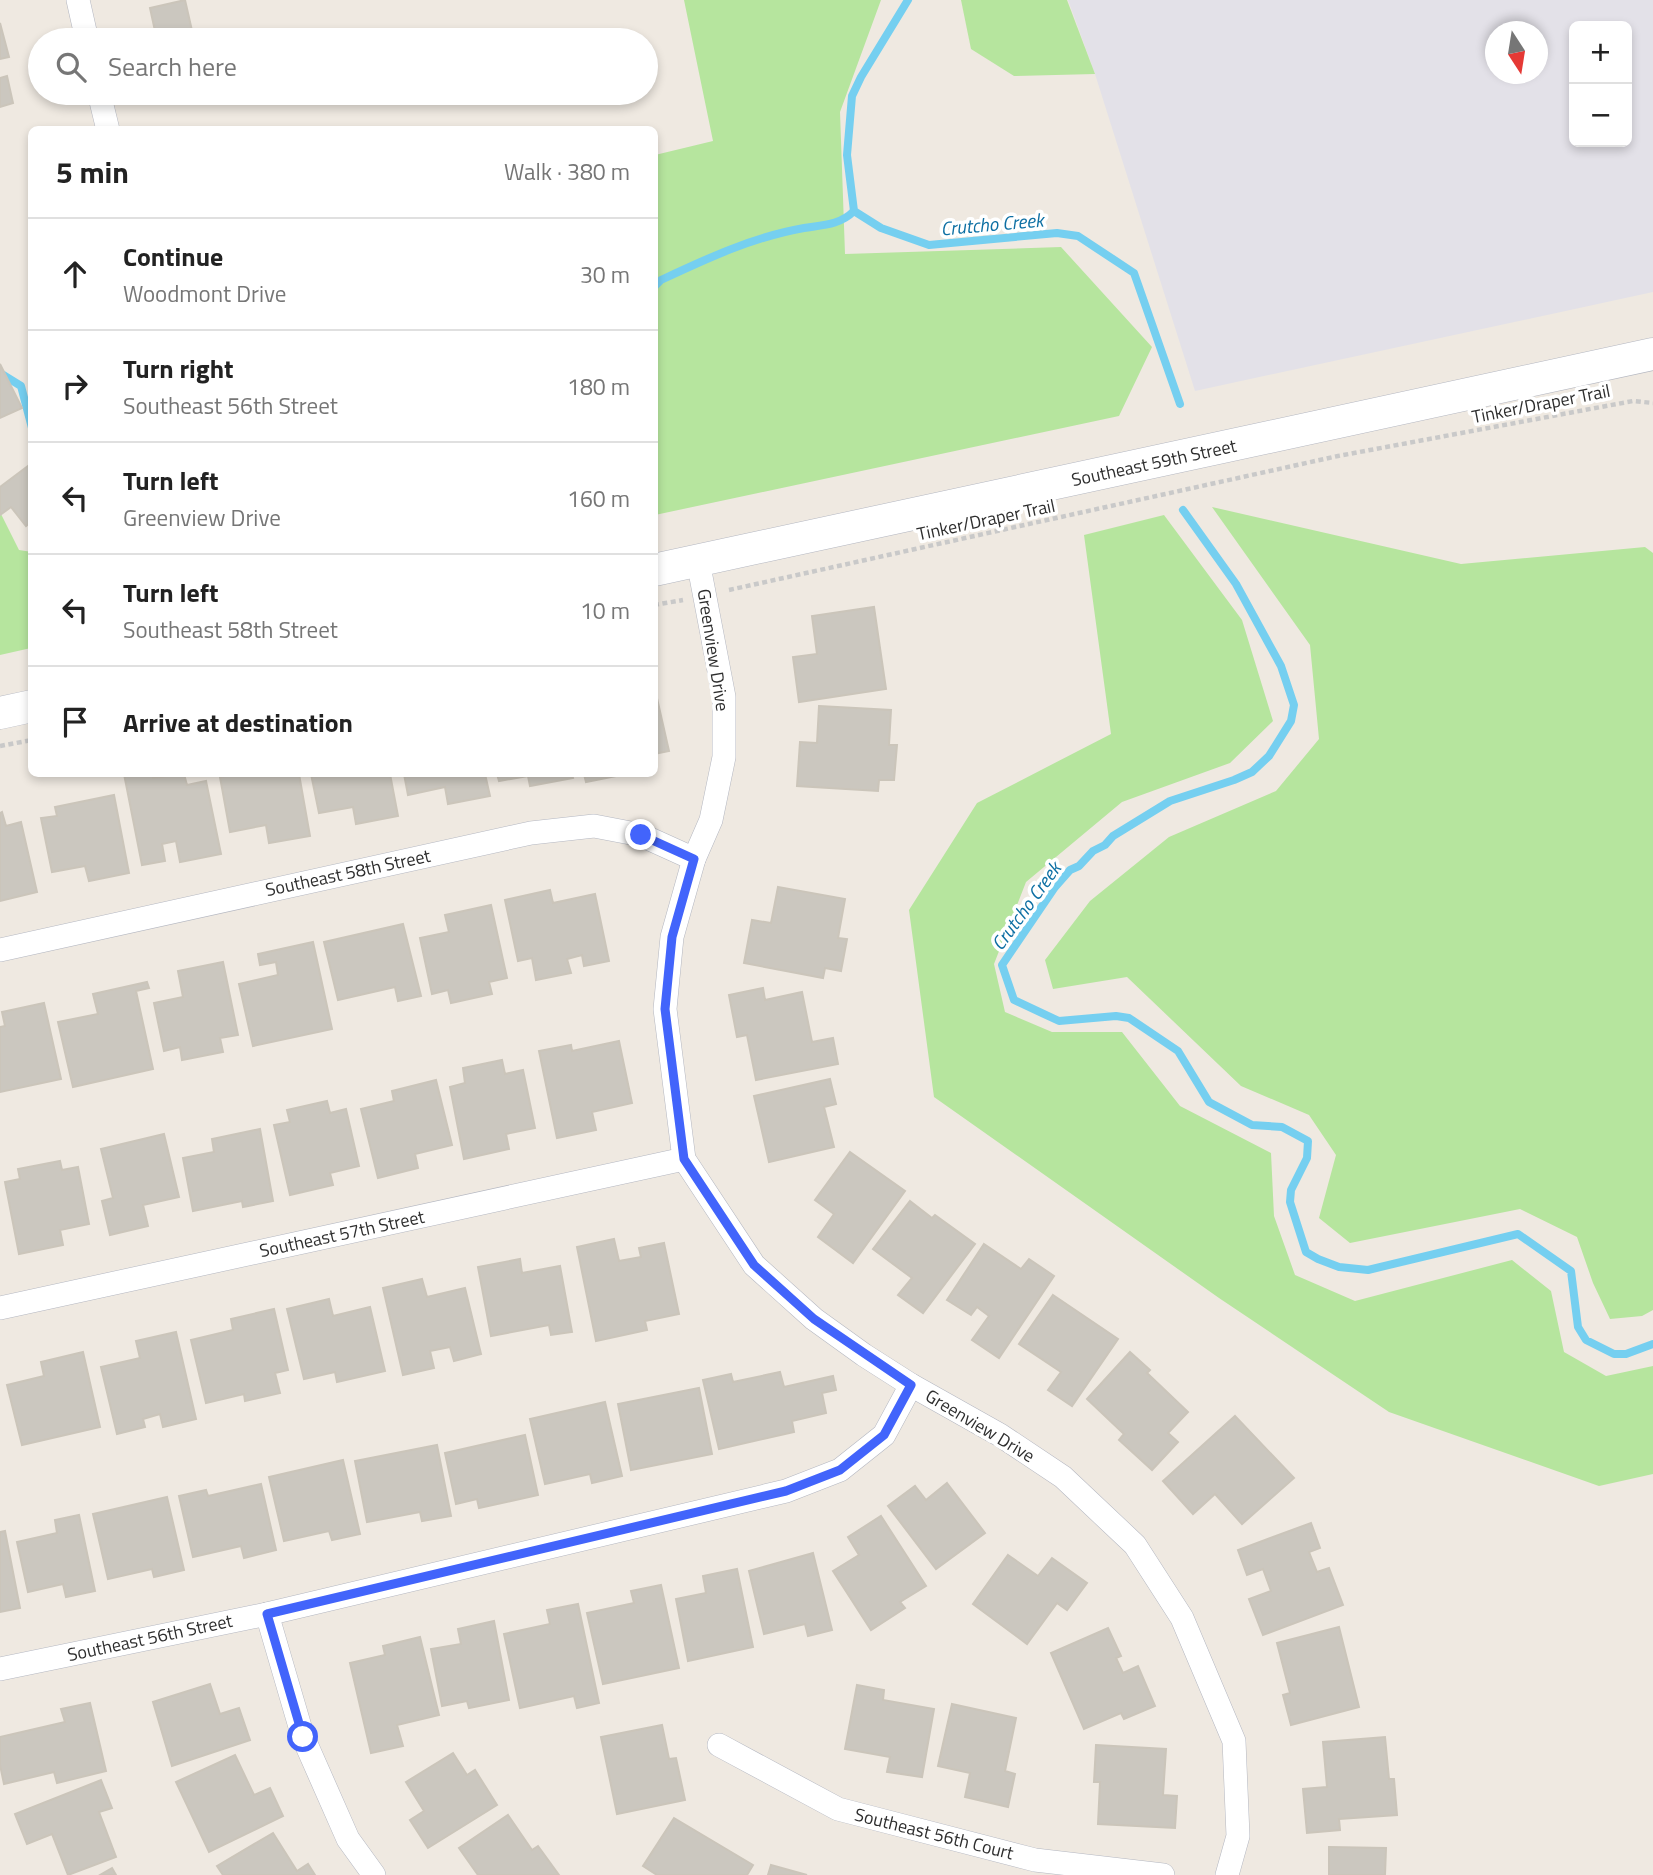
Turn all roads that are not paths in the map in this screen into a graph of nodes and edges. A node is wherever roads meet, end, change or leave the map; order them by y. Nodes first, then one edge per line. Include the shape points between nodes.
1 (78, 0) edge
2 (84, 28) edge
3 (102, 105) edge
4 (107, 126) edge
5 (1653, 355) edge
6 (698, 561) junction
7 (658, 569) edge
8 (28, 707) edge
9 (0, 713) edge
10 (694, 859) junction
11 (0, 950) edge
12 (684, 1159) junction
13 (0, 1308) edge
14 (911, 1385) junction
15 (267, 1614) junction
16 (0, 1669) edge
17 (719, 1745) dead end
18 (374, 1875) edge
19 (1163, 1875) edge
20 (1227, 1875) edge

1 - 2 street
3 - 4 street
5 - 6 main road, Southeast 59th Street
6 - 7 main road, Southeast 59th Street
6 - 10 street, Greenview Drive via 724,697 724,757 712,820
8 - 9 main road
10 - 11 street, Southeast 58th Street via 641,835 594,826 531,833
10 - 12 street, Greenview Drive via 672,937 665,1009
12 - 13 street, Southeast 57th Street
12 - 14 street, Greenview Drive via 754,1265 814,1319
14 - 15 street, Southeast 56th Street via 884,1435 840,1470 786,1491
14 - 20 street, Greenview Drive via 1063,1477 1135,1545 1175,1607 1234,1741 1238,1836
15 - 16 street, Southeast 56th Street
15 - 18 street via 303,1737 348,1839
17 - 19 street, Southeast 56th Court via 838,1809 1035,1860

